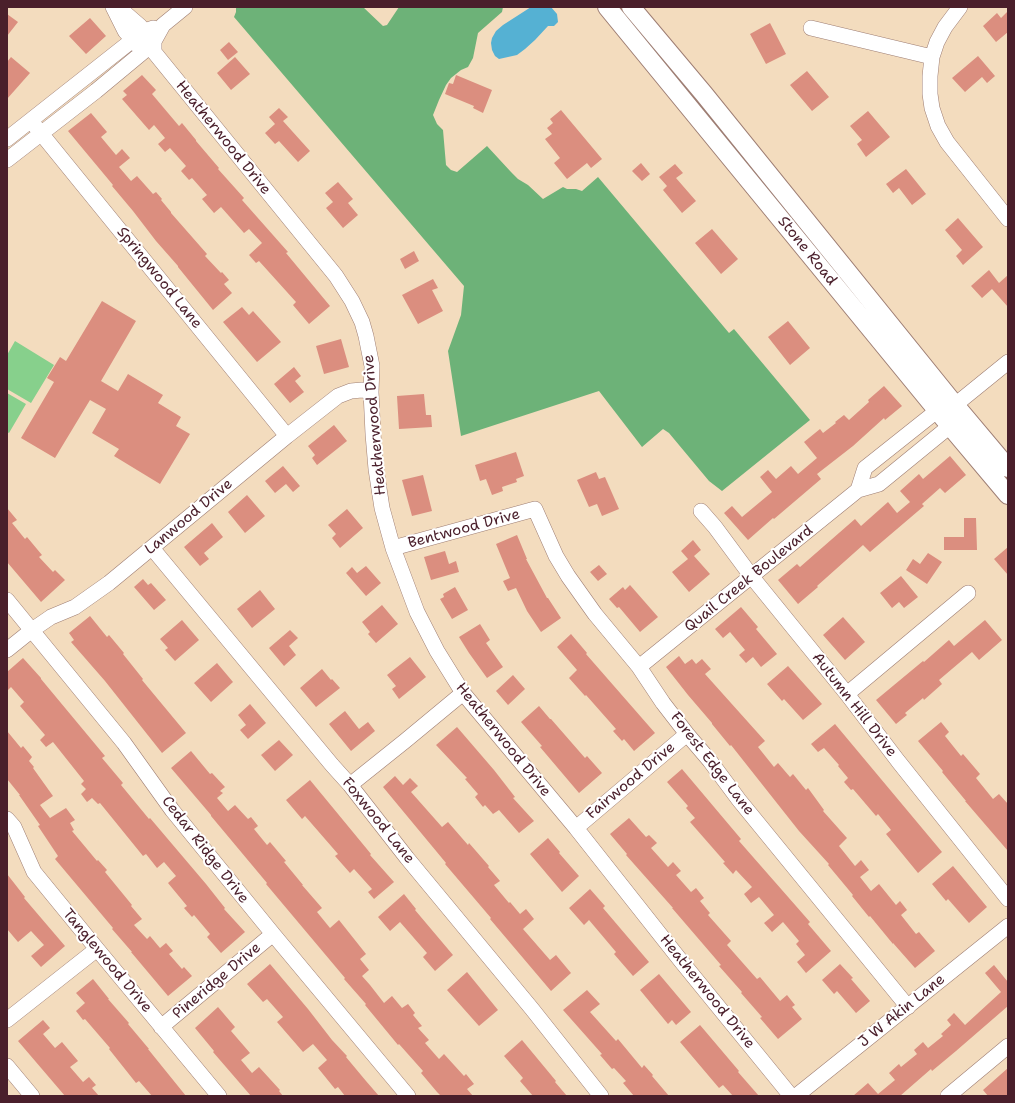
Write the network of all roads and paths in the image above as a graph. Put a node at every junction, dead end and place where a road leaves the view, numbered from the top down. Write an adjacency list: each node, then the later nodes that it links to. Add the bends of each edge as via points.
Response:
1 (113, 7): 8 (street, Heatherwood Drive, via 125,31)
2 (118, 7): 8 (street, Heatherwood Drive, via 137,23)
3 (185, 7): 8 (street)
4 (607, 7): 16 (main road, Stone Road)
5 (631, 7): 15 (main road, Stone Road)
6 (960, 7): 9 (street, via 945,27)
7 (811, 28): 9 (street)
8 (145, 44): 10 (street); 11 (street, via 96,91); 18 (street, Heatherwood Drive, via 341,283 362,322 366,336 372,366)
9 (932, 57): 14 (street, via 930,94 938,126 947,142)
10 (30, 121): 11 (street, Springwood Lane); 12 (street)
11 (41, 134): 13 (street); 22 (street, Springwood Lane)
12 (7, 139)
13 (7, 160)
14 (1008, 219)
15 (832, 252): 16 (main road); 19 (main road, Stone Road)
16 (818, 264): 20 (main road, Stone Road)
17 (1008, 362): 19 (street)
18 (371, 392): 22 (street, Lanwood Drive, via 351,391 338,396); 29 (street, Heatherwood Drive, via 376,469 382,508)
19 (955, 404): 20 (street); 21 (street); 23 (main road, Stone Road)
20 (938, 410): 21 (main road, Stone Road); 24 (street, via 865,468)
21 (950, 426): 24 (street, Quail Creek Boulevard, via 879,484); 25 (main road, Stone Road)
22 (287, 436): 28 (street, Lanwood Drive)
23 (1008, 468)
24 (858, 490): 30 (street, Quail Creek Boulevard)
25 (1008, 495)
26 (535, 509): 29 (street, Bentwood Drive); 35 (street, Forest Edge Lane, via 568,576 595,614)
27 (701, 511): 30 (street, Autumn Hill Drive)
28 (152, 548): 33 (street, Lanwood Drive, via 74,607 51,617); 39 (street, Foxwood Lane)
29 (393, 548): 36 (street, Heatherwood Drive, via 417,612)
30 (752, 577): 35 (street, Quail Creek Boulevard); 37 (street, Autumn Hill Drive)
31 (968, 593): 37 (street)
32 (7, 600): 33 (street, Cedar Ridge Drive)
33 (32, 630): 34 (street, Lanwood Drive); 44 (street, Cedar Ridge Drive, via 124,743 172,810)
34 (7, 650)
35 (640, 667): 38 (street, Forest Edge Lane)
36 (462, 693): 39 (street); 41 (street, Heatherwood Drive)
37 (847, 694): 42 (street, Autumn Hill Drive)
38 (687, 734): 41 (street, Fairwood Drive); 46 (street, Forest Edge Lane)
39 (350, 785): 54 (street, Foxwood Lane)
40 (7, 819): 45 (street, Tanglewood Drive, via 14,827 34,872)
41 (576, 828): 55 (street, Heatherwood Drive)
42 (1008, 898)
43 (1008, 926): 46 (street, J W Akin Lane)
44 (273, 934): 48 (street, Pineridge Drive); 53 (street, Cedar Ridge Drive)
45 (97, 949): 47 (street); 48 (street, Tanglewood Drive)
46 (908, 1007): 56 (street, J W Akin Lane)
47 (7, 1020)
48 (161, 1027): 52 (street, Tanglewood Drive)
49 (1008, 1046): 57 (street)
50 (7, 1066): 51 (street)
51 (32, 1096)
52 (219, 1096)
53 (408, 1096)
54 (601, 1096)
55 (791, 1096)
56 (796, 1096)
57 (948, 1096)

